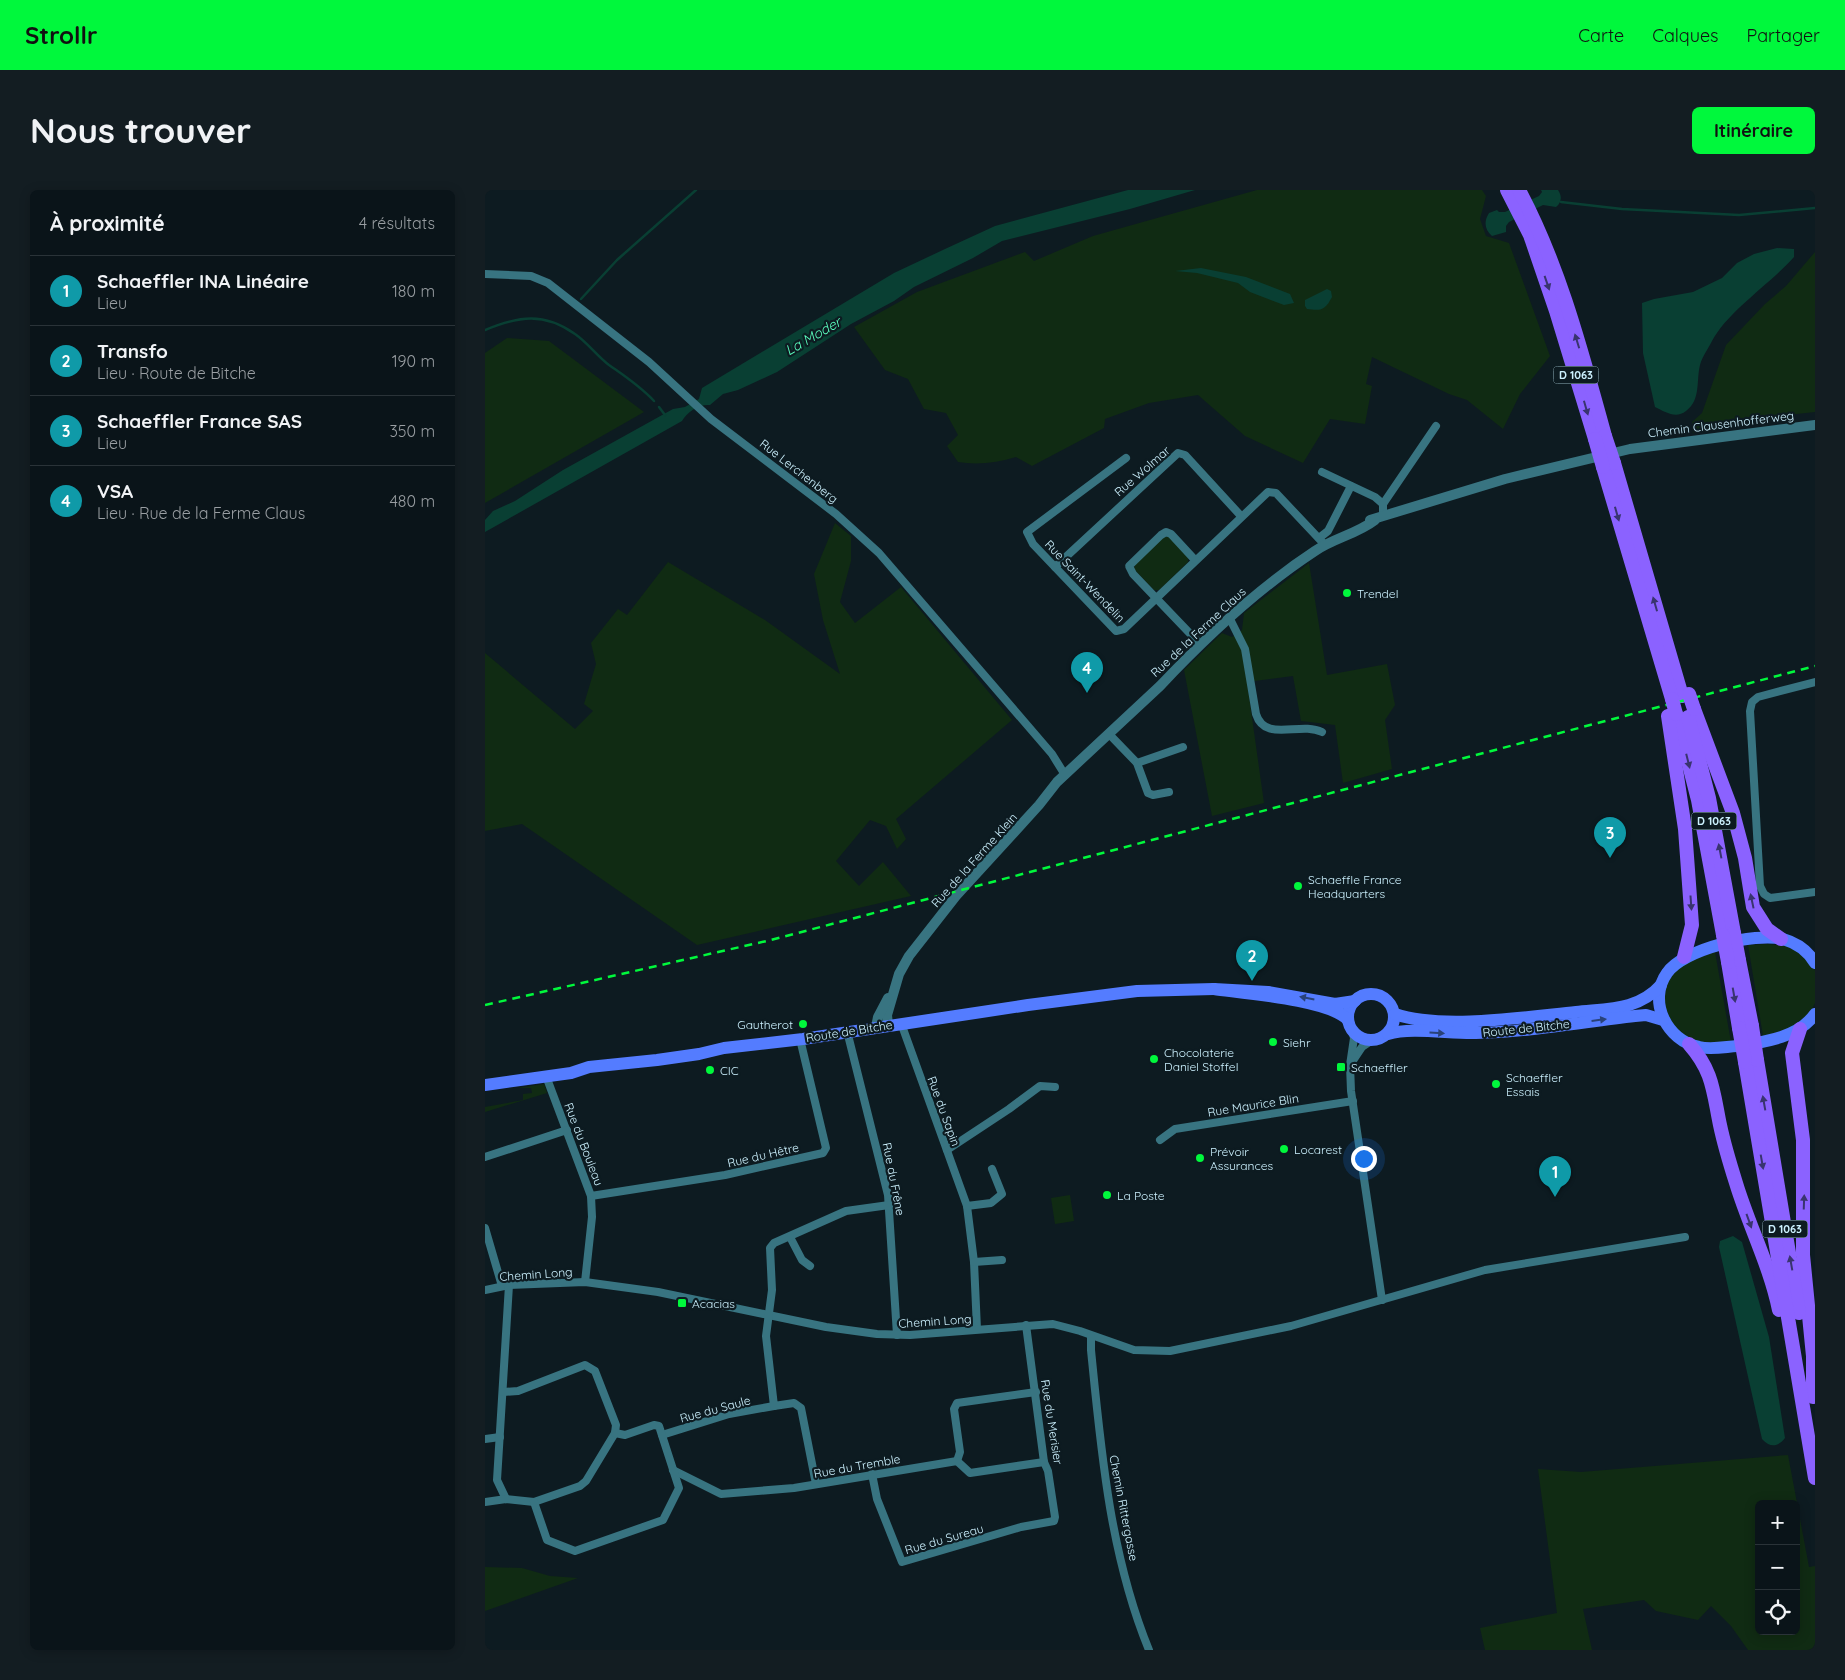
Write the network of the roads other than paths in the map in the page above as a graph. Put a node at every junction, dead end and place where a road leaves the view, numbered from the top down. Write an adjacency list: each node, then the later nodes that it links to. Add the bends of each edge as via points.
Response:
1 (1507, 190): 6 (highway, D 1063, one-way to 6, via 1530,235)
2 (1519, 190): 6 (highway, D 1063, one-way to 2, via 1567,307 1539,230)
3 (485, 274): 26 (street, Rue Lerchenberg, via 531,276 548,283 649,362 690,402 828,508 879,553)
4 (1815, 425): 7 (street, Chemin Clausenhofferweg)
5 (1436, 426): 11 (street)
6 (1600, 438): 21 (highway, D 1063, bridge)
7 (1630, 449): 13 (street, Rue de la Ferme Claus, via 1505,479)
8 (1127, 458): 16 (street, Rue Saint-Wendelin, via 1027,532 1033,544)
9 (1323, 472): 10 (street)
10 (1351, 486): 11 (street); 14 (street)
11 (1383, 504): 13 (street)
12 (1241, 516): 14 (street, Rue Saint-Wendelin, via 1265,494 1274,492); 15 (street, Rue Saint-Wendelin); 16 (street, Rue Wolmar, via 1185,455 1178,453)
13 (1379, 518): 14 (street, Rue de la Ferme Claus, via 1350,534)
14 (1322, 541): 18 (street, Rue de la Ferme Claus)
15 (1195, 560): 17 (street, Rue Saint-Wendelin); 17 (street, via 1166,532 1133,561 1129,569)
16 (1055, 567): 17 (street, Rue Saint-Wendelin, via 1116,631 1121,631)
17 (1156, 598): 19 (street)
18 (1229, 617): 19 (street, Rue de la Ferme Claus); 22 (street, via 1245,649 1255,714 1260,724 1271,730 1303,727)
19 (1200, 644): 23 (street, Rue de la Ferme Claus)
20 (1815, 682): 28 (street, via 1758,697 1752,702 1750,711 1759,886 1770,898)
21 (1681, 712): 29 (highway, one-way to 21, via 1767,928 1753,907 1733,813); 30 (highway, one-way to 30, via 1692,925); 47 (highway, D 1063, bridge, via 1729,934)
22 (1322, 732)
23 (1109, 734): 25 (street); 26 (street, Rue de la Ferme Claus)
24 (1183, 747): 25 (street)
25 (1137, 763): 27 (street, via 1148,794)
26 (1068, 772): 40 (street, Rue de la Ferme Klein, via 956,896 909,956 880,1012)
27 (1169, 792)
28 (1815, 892)
29 (1781, 939): 30 (main road, via 1732,943); 31 (main road, via 1794,943)
30 (1684, 957): 32 (main road, Route de Bitche, via 1666,974)
31 (1814, 959)
32 (1661, 985): 35 (main road, Route de Bitche, via 1645,999 1627,1006 1518,1018 1434,1021); 37 (main road, via 1659,1000)
33 (1214, 989): 34 (main road, Route de Bitche, one-way to 33, via 1335,1004 1268,992); 38 (main road, Route de Bitche, via 1137,991); 39 (main road, Route de Bitche, via 1331,1010)
34 (1355, 1001): 35 (main road, via 1366,994 1379,995 1391,1004); 39 (main road, via 1349,1010)
35 (1395, 1014): 43 (main road)
36 (1815, 1014): 41 (main road)
37 (1663, 1020): 43 (main road, Route de Bitche, one-way to 37, via 1403,1031 1505,1031 1646,1015); 46 (main road)
38 (901, 1023): 40 (main road, Route de Bitche); 55 (street, Rue du Sapin)
39 (1350, 1025): 45 (main road, via 1362,1039); 48 (street, via 1353,1038)
40 (882, 1026): 42 (main road, Route de Bitche)
41 (1800, 1029): 46 (main road, via 1749,1044 1710,1048); 79 (highway, one-way to 41, via 1803,1255 1803,1137 1792,1053)
42 (847, 1031): 44 (main road, Route de Bitche); 59 (street, Rue du Frêne)
43 (1389, 1034): 45 (main road)
44 (800, 1039): 49 (main road, Route de Bitche, via 589,1067); 58 (street, Rue du Hêtre, via 826,1148 823,1153 725,1175)
45 (1371, 1041): 48 (street, via 1362,1047)
46 (1689, 1044): 76 (highway, one-way to 76, via 1711,1077 1736,1183 1769,1275 1788,1349)
47 (1751, 1061): 76 (highway, D 1063, one-way to 76); 79 (highway, D 1063, one-way to 47)
48 (1350, 1065): 52 (street)
49 (546, 1076): 50 (main road, Route de Bitche); 53 (street, Rue du Bouleau)
50 (485, 1085)
51 (1055, 1087): 55 (street, via 1040,1086)
52 (1353, 1101): 54 (street, Rue Maurice Blin, via 1175,1129); 70 (street)
53 (567, 1130): 56 (street); 58 (street, Rue du Bouleau)
54 (1161, 1140)
55 (947, 1150): 60 (street, Rue du Sapin)
56 (485, 1157)
57 (992, 1169): 60 (street, via 1002,1194 991,1203)
58 (591, 1196): 67 (street, Rue du Bouleau)
59 (889, 1205): 62 (street, via 847,1211); 74 (street, Rue du Frêne)
60 (967, 1206): 65 (street, Rue du Sapin)
61 (485, 1228): 68 (street)
62 (790, 1237): 66 (street, via 802,1260); 71 (street, via 770,1248 772,1290)
63 (1685, 1237): 70 (street, Chemin Long, via 1485,1270)
64 (1003, 1260): 65 (street)
65 (974, 1262): 73 (street, Rue du Sapin)
66 (809, 1266)
67 (585, 1282): 68 (street, Chemin Long); 71 (street, Chemin Long, via 658,1292)
68 (505, 1286): 69 (street, Chemin Long); 77 (street)
69 (485, 1290)
70 (1382, 1300): 75 (street, Chemin Long, via 1291,1326 1178,1350 1134,1350)
71 (768, 1315): 74 (street, Chemin Long, via 851,1331); 80 (street, via 766,1336)
72 (1025, 1325): 73 (street, Chemin Long); 75 (street, Chemin Long, via 1062,1326); 78 (street, Rue du Merisier)
73 (977, 1329): 74 (street, Chemin Long)
74 (897, 1335)
75 (1091, 1336): 95 (street, Chemin Rittergasse, via 1102,1467 1131,1598)
76 (1798, 1373): 89 (highway, D 1063)
77 (503, 1392): 81 (street, via 519,1391 585,1364 595,1371 616,1425); 83 (street)
78 (1036, 1392): 85 (street, via 957,1403 954,1409 960,1452); 86 (street, Rue du Merisier)
79 (1814, 1402)
80 (774, 1406): 82 (street, Rue du Saule, via 729,1414); 90 (street, Rue du Saule, via 794,1403 801,1408)
81 (615, 1433): 82 (street, via 625,1435 654,1425 659,1426); 93 (street, via 587,1481)
82 (662, 1435): 87 (street)
83 (500, 1437): 84 (street); 91 (street, via 497,1480)
84 (485, 1438)
85 (957, 1461): 86 (street, via 970,1473); 88 (street, Rue du Tremble)
86 (1044, 1462): 94 (street, Rue du Merisier, via 1050,1480)
87 (673, 1470): 90 (street, Rue du Tremble, via 721,1494); 93 (street, via 679,1488 663,1520 575,1551 547,1540)
88 (872, 1474): 90 (street, Rue du Tremble); 94 (street, Rue du Sureau, via 877,1499 903,1562 1021,1527)
89 (1815, 1478)
90 (816, 1484)
91 (505, 1499): 92 (street); 93 (street)
92 (485, 1502)
93 (534, 1502)
94 (1054, 1521)
95 (1149, 1650)

